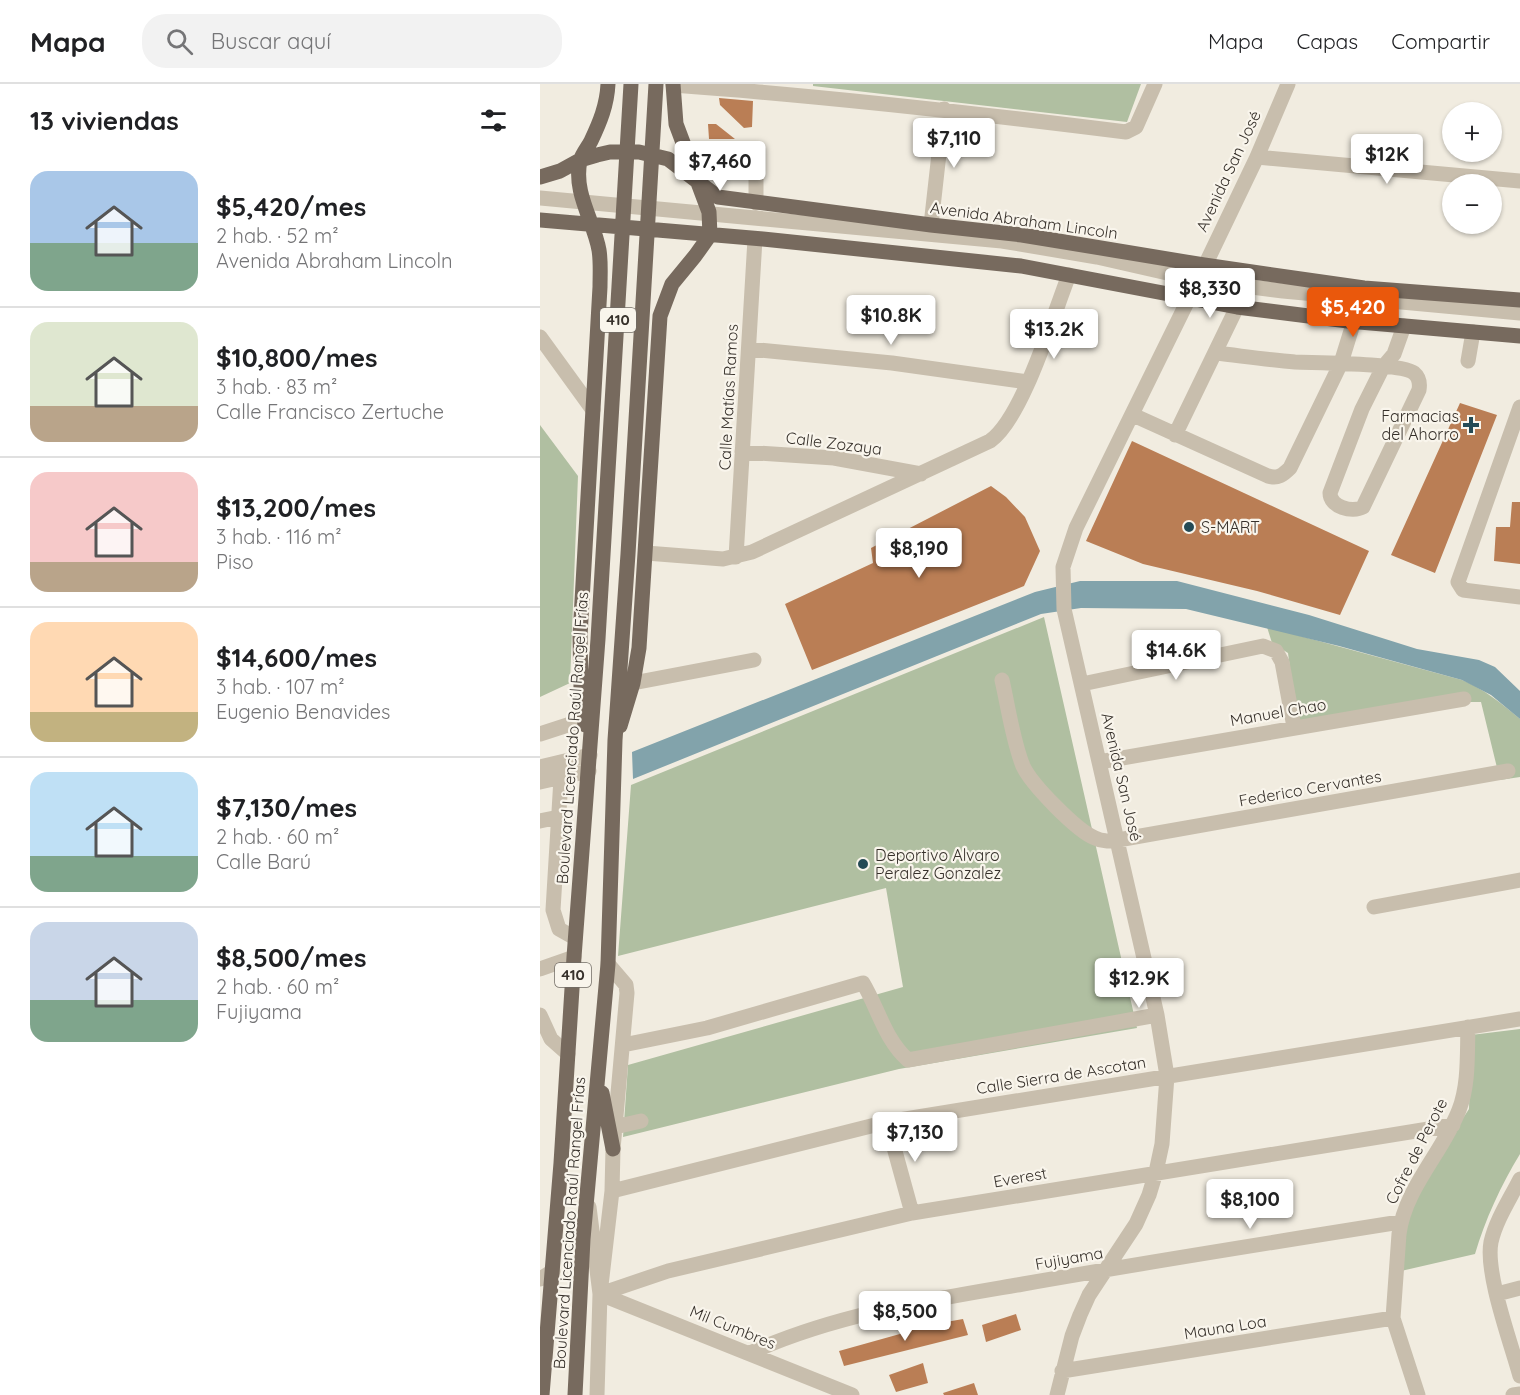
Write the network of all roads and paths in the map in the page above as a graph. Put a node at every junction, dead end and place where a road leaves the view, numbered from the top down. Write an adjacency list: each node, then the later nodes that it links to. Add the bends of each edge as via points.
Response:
1 (608, 84): 12 (main road, via 600,122)
2 (631, 84): 63 (main road, Boulevard Licenciado Raúl Rangel Frías / 410)
3 (656, 84): 62 (main road, Boulevard Licenciado Raúl Rangel Frías / 410)
4 (673, 84): 7 (street); 11 (main road, via 676,123)
5 (1155, 84): 8 (street, via 1136,127 1128,132)
6 (1288, 84): 10 (street, Avenida San José)
7 (802, 89): 8 (street)
8 (944, 109): 23 (street)
9 (735, 155): 11 (street, via 729,151)
10 (1257, 157): 15 (street); 25 (street, Avenida San José)
11 (690, 159): 16 (main road)
12 (580, 160): 14 (main road, Avenida Abraham Lincoln); 16 (main road, Avenida Abraham Lincoln, via 610,152 639,152 668,159); 20 (main road, via 579,183)
13 (749, 163): 18 (street, via 756,169)
14 (540, 177)
15 (1520, 181)
16 (699, 183): 18 (main road, Avenida Abraham Lincoln, via 718,197); 22 (main road)
17 (540, 198): 20 (street)
18 (756, 202): 23 (main road, Avenida Abraham Lincoln)
19 (540, 207): 20 (street)
20 (587, 212): 21 (main road); 22 (main road); 22 (street); 44 (main road, via 599,252)
21 (540, 220)
22 (710, 223): 24 (main road); 27 (street, via 1003,250); 43 (main road, via 695,256 672,284 660,316)
23 (931, 225): 25 (main road, Avenida Abraham Lincoln, via 1022,235)
24 (755, 239): 26 (main road, via 1022,266); 37 (street, Calle Matías Ramos)
25 (1204, 266): 27 (street, Avenida San José); 28 (main road, Avenida Abraham Lincoln, via 1364,288)
26 (1069, 275): 27 (main road); 42 (street)
27 (1194, 289): 29 (main road); 30 (street, via 1307,293); 32 (street); 47 (street, Avenida San José)
28 (1520, 300)
29 (1237, 307): 31 (main road); 38 (street)
30 (1520, 313)
31 (1354, 321): 33 (main road); 40 (street)
32 (1520, 323)
33 (1404, 326): 34 (main road); 41 (street, via 1394,354)
34 (1473, 332): 35 (main road); 39 (street)
35 (1520, 336)
36 (540, 338): 44 (street)
37 (749, 349): 42 (street); 49 (street, Calle Matías Ramos)
38 (1216, 353): 40 (street); 48 (street)
39 (1468, 361)
40 (1341, 363): 41 (street); 48 (street, via 1284,475 1268,476)
41 (1383, 367): 41 (street, via 1362,409 1330,493 1333,503 1352,510 1363,507 1419,390 1420,382 1414,373)
42 (1028, 382): 50 (street, via 997,436)
43 (655, 394): 44 (main road, via 648,386 626,379 604,386); 46 (main road)
44 (594, 403): 46 (main road, via 607,419 643,419); 59 (main road, via 580,636)
45 (1520, 407): 53 (street, via 1458,582 1463,590)
46 (654, 413): 51 (main road)
47 (1133, 415): 48 (street); 57 (street, Avenida San José, via 1076,528 1064,567 1064,609)
48 (1175, 435)
49 (742, 452): 50 (street, Calle Zozaya, via 834,458); 52 (street, Calle Matías Ramos)
50 (921, 474): 52 (street)
51 (646, 554): 52 (street); 56 (main road)
52 (736, 557)
53 (1520, 597)
54 (754, 660): 56 (street)
55 (1002, 680): 73 (street, Federico Cervantes, via 1026,772 1089,835 1103,841)
56 (633, 683): 62 (main road)
57 (1082, 684): 60 (street, via 1263,646 1276,651 1282,662); 65 (street, Avenida San José)
58 (1464, 699): 60 (street, Manuel Chao)
59 (584, 720): 61 (street); 63 (main road)
60 (1294, 727): 65 (street, Manuel Chao)
61 (540, 734)
62 (615, 740): 78 (main road, Boulevard Licenciado Raúl Rangel Frías / 410)
63 (590, 750): 64 (street); 67 (main road, Boulevard Licenciado Raúl Rangel Frías / 410)
64 (562, 762): 66 (street); 69 (street)
65 (1099, 762): 73 (street, Avenida San José)
66 (540, 766)
67 (589, 771): 69 (street); 76 (main road, Boulevard Licenciado Raúl Rangel Frías / 410)
68 (1508, 771): 73 (street, Federico Cervantes)
69 (561, 777): 70 (street); 71 (street)
70 (540, 782)
71 (559, 817): 72 (street); 76 (street, via 553,909 559,929)
72 (540, 821)
73 (1118, 840): 81 (street, Avenida San José)
74 (1520, 880): 75 (street)
75 (1374, 907)
76 (575, 938): 77 (main road, Boulevard Licenciado Raúl Rangel Frías / 410)
77 (574, 957): 79 (street); 85 (main road, Boulevard Licenciado Raúl Rangel Frías / 410)
78 (608, 964): 84 (street, via 626,985); 86 (main road, Boulevard Licenciado Raúl Rangel Frías / 410)
79 (540, 969)
80 (540, 1015): 85 (street, via 551,1039)
81 (1157, 1015): 84 (street, via 908,1060 889,1037 863,983 707,1028); 87 (street, Avenida San José)
82 (1520, 1019): 83 (street, Calle Sierra de Ascotan)
83 (1467, 1027): 87 (street, Calle Sierra de Ascotan); 90 (street, Cofre de Perote, via 1466,1084)
84 (622, 1045): 91 (street)
85 (568, 1054): 101 (main road, Boulevard Licenciado Raúl Rangel Frías / 410)
86 (598, 1075): 92 (main road); 96 (main road, Boulevard Licenciado Raúl Rangel Frías / 410)
87 (1167, 1076): 89 (street, Calle Sierra de Ascotan); 93 (street, Avenida San José)
88 (641, 1121): 91 (street)
89 (886, 1122): 95 (street, Calle Sierra de Ascotan); 98 (street)
90 (1453, 1125): 93 (street, Everest); 99 (street, Cofre de Perote)
91 (615, 1127): 92 (street)
92 (613, 1149): 95 (street)
93 (1156, 1172): 98 (street, Everest); 100 (street, Avenida San José, via 1136,1224)
94 (1520, 1179): 97 (street)
95 (612, 1191): 104 (street)
96 (588, 1195): 104 (street); 112 (main road, Boulevard Licenciado Raúl Rangel Frías / 410)
97 (1514, 1202): 103 (street, via 1495,1229 1491,1243)
98 (912, 1213): 104 (street, Everest, via 668,1271)
99 (1400, 1222): 100 (street, Fujiyama); 105 (street, Cofre de Perote)
100 (1105, 1270): 107 (street, Fujiyama, via 834,1321); 108 (street, Avenida San José, via 1080,1315)
101 (547, 1275): 106 (main road, Boulevard Licenciado Raúl Rangel Frías / 410)
102 (1520, 1288): 103 (street)
103 (1497, 1293): 109 (street)
104 (600, 1294): 107 (street, Mil Cumbres); 113 (street)
105 (1393, 1318): 108 (street, Mauna Loa); 116 (street, Cofre de Perote)
106 (544, 1330): 111 (main road, Boulevard Licenciado Raúl Rangel Frías / 410)
107 (750, 1353): 114 (street, Mil Cumbres)
108 (1062, 1371): 115 (street, Avenida San José)
109 (1520, 1376)
110 (1520, 1394): 117 (street)
111 (542, 1395)
112 (574, 1395)
113 (597, 1395)
114 (852, 1395)
115 (1057, 1395)
116 (1418, 1395)
117 (1513, 1395)

